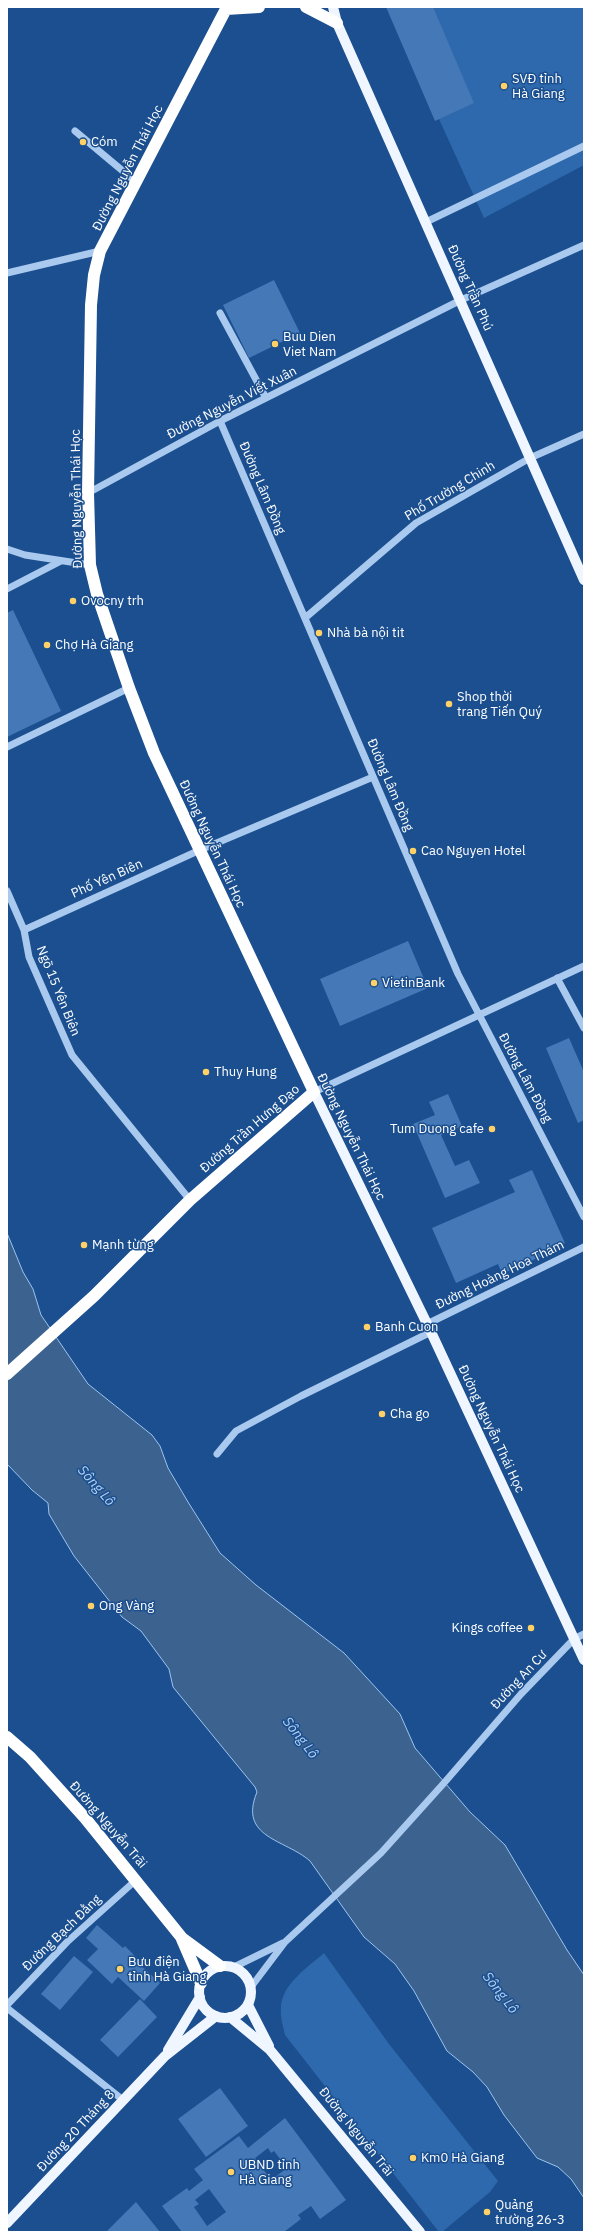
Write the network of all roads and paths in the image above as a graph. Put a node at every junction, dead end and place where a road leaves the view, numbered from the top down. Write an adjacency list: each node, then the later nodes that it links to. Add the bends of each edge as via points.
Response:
1 (259, 7): 4 (highway)
2 (306, 7): 5 (highway)
3 (333, 7): 5 (main road, Đường Trần Phú)
4 (227, 8): 8 (highway, Đường Nguyễn Thái Học)
5 (337, 23): 9 (main road, Đường Trần Phú)
6 (75, 131): 8 (street)
7 (584, 146): 9 (street)
8 (136, 182): 11 (highway, Đường Nguyễn Thái Học)
9 (426, 222): 13 (main road, Đường Trần Phú)
10 (584, 245): 13 (street, Đường Nguyễn Viết Xuân)
11 (100, 252): 12 (street); 19 (highway, Đường Nguyễn Thái Học, via 94,275 91,305)
12 (7, 273)
13 (461, 300): 15 (street, Đường Nguyễn Viết Xuân); 18 (main road, Đường Trần Phú)
14 (220, 314): 15 (street)
15 (266, 398): 16 (street, Đường Nguyễn Viết Xuân)
16 (220, 421): 19 (street, Đường Nguyễn Viết Xuân); 25 (street, Đường Lâm Đồng)
17 (584, 434): 18 (street, Phố Trường Chinh)
18 (530, 458): 23 (main road, Đường Trần Phú); 25 (street, Phố Trường Chinh, via 416,523)
19 (88, 494): 22 (highway, Đường Nguyễn Thái Học)
20 (7, 549): 21 (street)
21 (61, 562): 22 (street); 24 (street)
22 (90, 565): 26 (highway, Đường Nguyễn Thái Học, via 97,594)
23 (584, 580)
24 (7, 589)
25 (305, 618): 28 (street, Đường Lâm Đồng)
26 (129, 688): 27 (street); 29 (highway, Đường Nguyễn Thái Học, via 154,753)
27 (7, 747)
28 (373, 777): 29 (street, Phố Yên Biên); 34 (street, Đường Lâm Đồng)
29 (200, 850): 31 (street, Phố Yên Biên); 36 (highway, Đường Nguyễn Thái Học)
30 (7, 891): 31 (street, Ngõ 15 Yên Biên)
31 (24, 930): 37 (street, Ngõ 15 Yên Biên, via 29,957 72,1055)
32 (584, 966): 33 (street, Đường Trần Hưng Đạo)
33 (558, 978): 34 (street, Đường Trần Hưng Đạo); 35 (street)
34 (478, 1015): 36 (street, Đường Trần Hưng Đạo); 38 (street, Đường Lâm Đồng)
35 (584, 1028)
36 (314, 1092): 37 (highway, Đường Trần Hưng Đạo); 40 (main road, Đường Nguyễn Thái Học)
37 (190, 1200): 41 (highway, Đường Trần Hưng Đạo, via 94,1296)
38 (584, 1217)
39 (584, 1247): 40 (street, Đường Hoàng Hoa Thám)
40 (429, 1328): 42 (street, Đường Hoàng Hoa Thám, via 236,1432); 44 (main road, Đường Nguyễn Thái Học)
41 (7, 1374)
42 (217, 1454)
43 (584, 1634): 44 (street, Đường An Cư)
44 (574, 1640): 45 (main road, Đường Nguyễn Thái Học); 49 (street, Đường An Cư, via 474,1747 381,1853)
45 (584, 1660)
46 (7, 1738): 47 (highway, Đường Nguyễn Trãi, via 30,1757)
47 (136, 1880): 48 (highway, Đường Nguyễn Trãi); 56 (street, Đường Bạch Đằng, via 67,1942)
48 (182, 1938): 50 (highway, Đường Nguyễn Trãi); 52 (highway, Đường Nguyễn Trãi)
49 (285, 1942): 51 (street); 53 (street)
50 (220, 1966): 51 (main road); 52 (main road, via 208,1972)
51 (234, 1967): 53 (main road, via 245,1975)
52 (201, 1983): 54 (main road)
53 (250, 1987): 55 (main road)
54 (200, 1997): 57 (main road, via 205,2009); 60 (main road, Đường 20 Tháng 8)
55 (248, 2005): 58 (main road); 59 (main road, Đường Nguyễn Trãi)
56 (7, 2006): 61 (street)
57 (216, 2016): 58 (main road); 60 (main road, Đường 20 Tháng 8)
58 (230, 2017): 59 (main road, Đường Nguyễn Trãi)
59 (270, 2050): 63 (main road, Đường Nguyễn Trãi)
60 (165, 2056): 61 (main road, Đường 20 Tháng 8)
61 (123, 2100): 62 (main road, Đường 20 Tháng 8)
62 (7, 2223)
63 (420, 2232)

